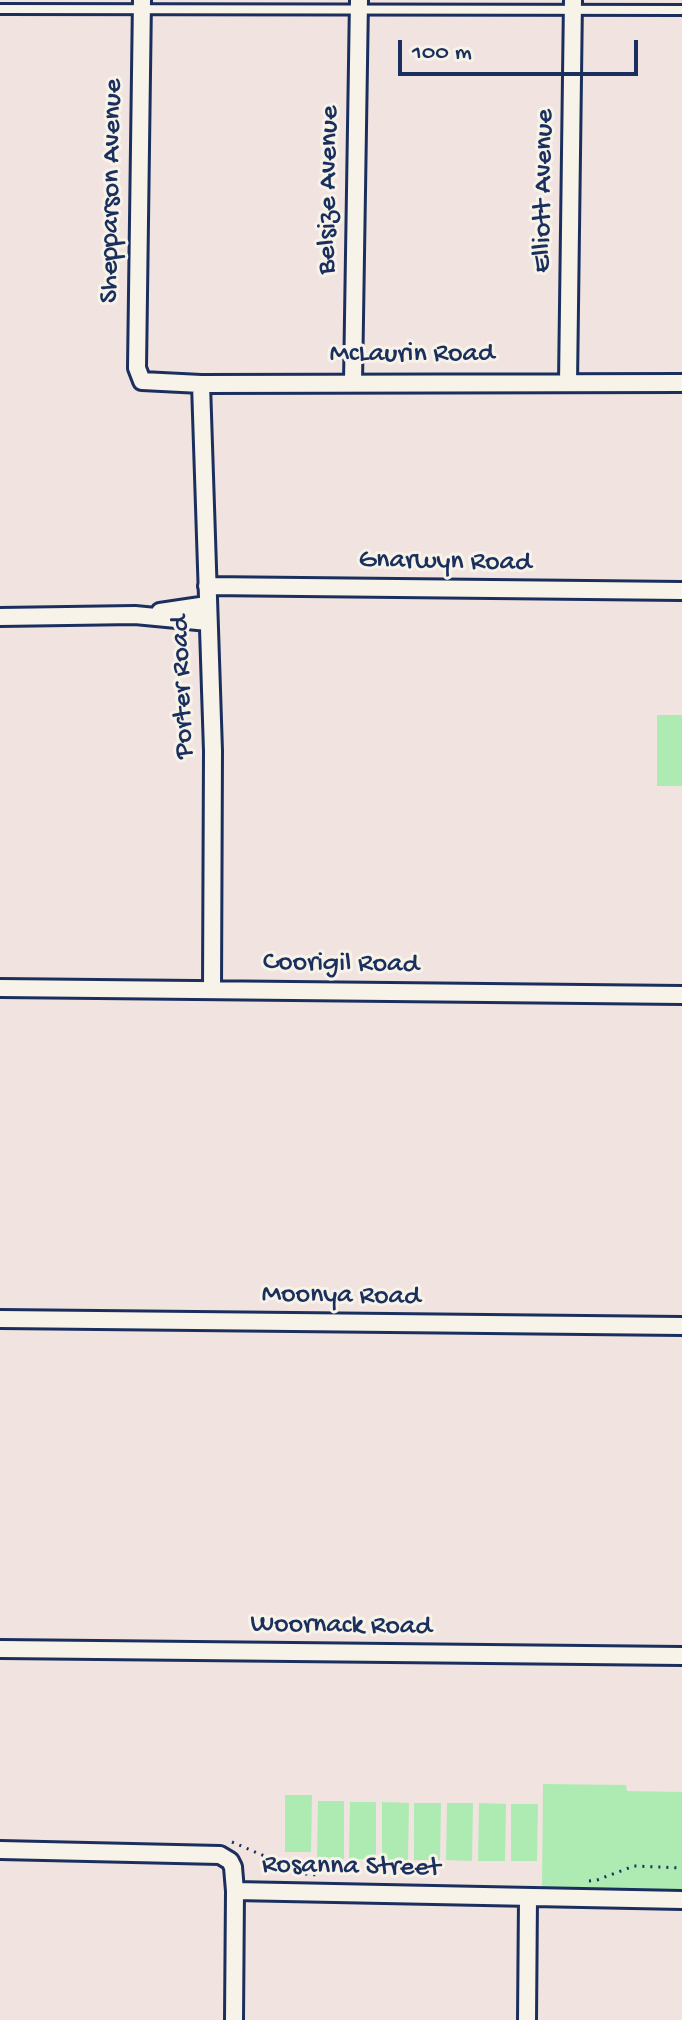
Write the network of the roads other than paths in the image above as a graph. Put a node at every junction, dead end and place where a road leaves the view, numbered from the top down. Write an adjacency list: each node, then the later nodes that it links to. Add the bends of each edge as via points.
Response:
1 (142, 4): 2 (lane); 4 (lane); 6 (street, Shepparson Avenue, via 137,368)
2 (359, 5): 3 (lane); 7 (street, Belsize Avenue)
3 (573, 5): 5 (lane); 8 (street, Elliott Avenue)
4 (0, 9)
5 (682, 10)
6 (142, 381): 10 (street, McLaurin Road)
7 (353, 382): 8 (street, McLaurin Road); 10 (street, McLaurin Road)
8 (568, 383): 9 (street, McLaurin Road)
9 (682, 383)
10 (201, 384): 11 (street, Porter Road)
11 (207, 586): 12 (street, Gnarwyn Road); 13 (street, Porter Road)
12 (682, 591)
13 (207, 605): 14 (street); 16 (street, Porter Road)
14 (135, 615): 15 (street); 16 (street)
15 (0, 617)
16 (208, 622): 18 (street, Porter Road)
17 (0, 988): 18 (street, Coorigil Road)
18 (212, 990): 19 (street, Coorigil Road)
19 (682, 995)
20 (0, 1319): 21 (street, Moonya Road)
21 (682, 1326)
22 (0, 1649): 23 (street, Woornack Road)
23 (682, 1656)
24 (0, 1850): 25 (street, Rosanna Street, via 220,1855 233,1867)
25 (235, 1891): 26 (street, Rosanna Street); 28 (street)
26 (528, 1898): 27 (street, Rosanna Street); 29 (street)
27 (682, 1900)
28 (234, 2020)
29 (527, 2020)

